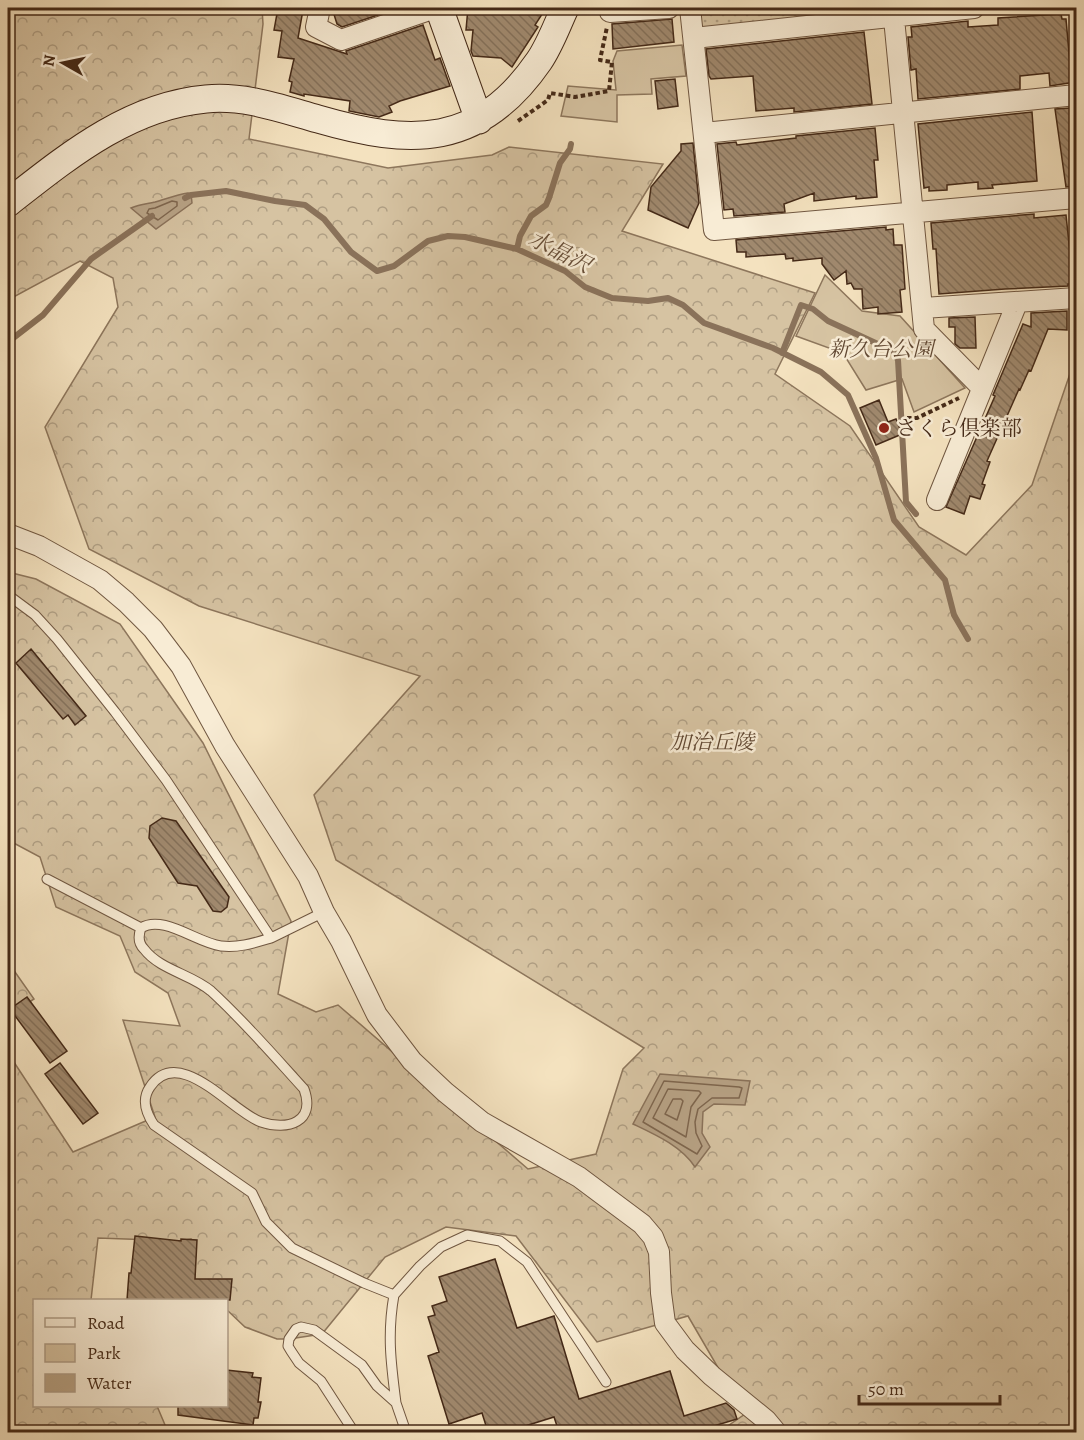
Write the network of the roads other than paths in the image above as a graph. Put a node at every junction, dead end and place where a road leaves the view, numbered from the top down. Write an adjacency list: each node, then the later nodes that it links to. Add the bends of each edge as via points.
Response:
1 (320, 8): 2 (street, via 316,27 341,40)
2 (437, 8): 12 (street)
3 (566, 8): 12 (street, via 540,60 507,99)
4 (669, 8): 7 (street)
5 (690, 8): 9 (street)
6 (974, 8): 8 (street)
7 (610, 12)
8 (894, 12): 9 (street); 11 (street)
9 (693, 38): 13 (street)
10 (1077, 95): 11 (street)
11 (903, 114): 13 (street); 16 (street)
12 (479, 120): 15 (street, via 437,134 404,136 355,130 242,99 186,101 133,118 103,134)
13 (704, 133): 16 (street, via 714,230)
14 (1077, 198): 16 (street)
15 (8, 203)
16 (914, 212): 19 (street)
17 (1077, 298): 18 (street)
18 (1017, 303): 19 (street); 20 (street)
19 (923, 308): 20 (street, via 924,329)
20 (981, 387): 21 (street)
21 (937, 500)
22 (8, 534): 25 (street, via 39,546 100,580 153,629 180,666 225,746 289,844)
23 (8, 595): 27 (lane, via 35,615 57,639 115,712 166,780)
24 (47, 879): 26 (lane)
25 (324, 912): 27 (lane); 33 (street, via 377,1015 420,1069 482,1122 579,1177 642,1224 659,1252 665,1323 712,1376)
26 (141, 928): 27 (lane, via 154,923 164,925 217,946 242,946); 28 (lane, via 139,938 148,954 209,990 304,1089 308,1099 300,1120 280,1125 260,1122 213,1087 184,1074 171,1073 159,1077 145,1096 146,1112 154,1125 252,1193 266,1222 292,1248)
27 (271, 938)
28 (394, 1295): 29 (lane, via 441,1248 467,1235 500,1241 527,1262); 30 (lane, via 389,1346)
29 (606, 1382)
30 (396, 1403): 31 (lane, via 362,1365 314,1330 296,1329 288,1346 300,1363 321,1380); 32 (lane)
31 (354, 1432)
32 (406, 1432)
33 (776, 1432)

